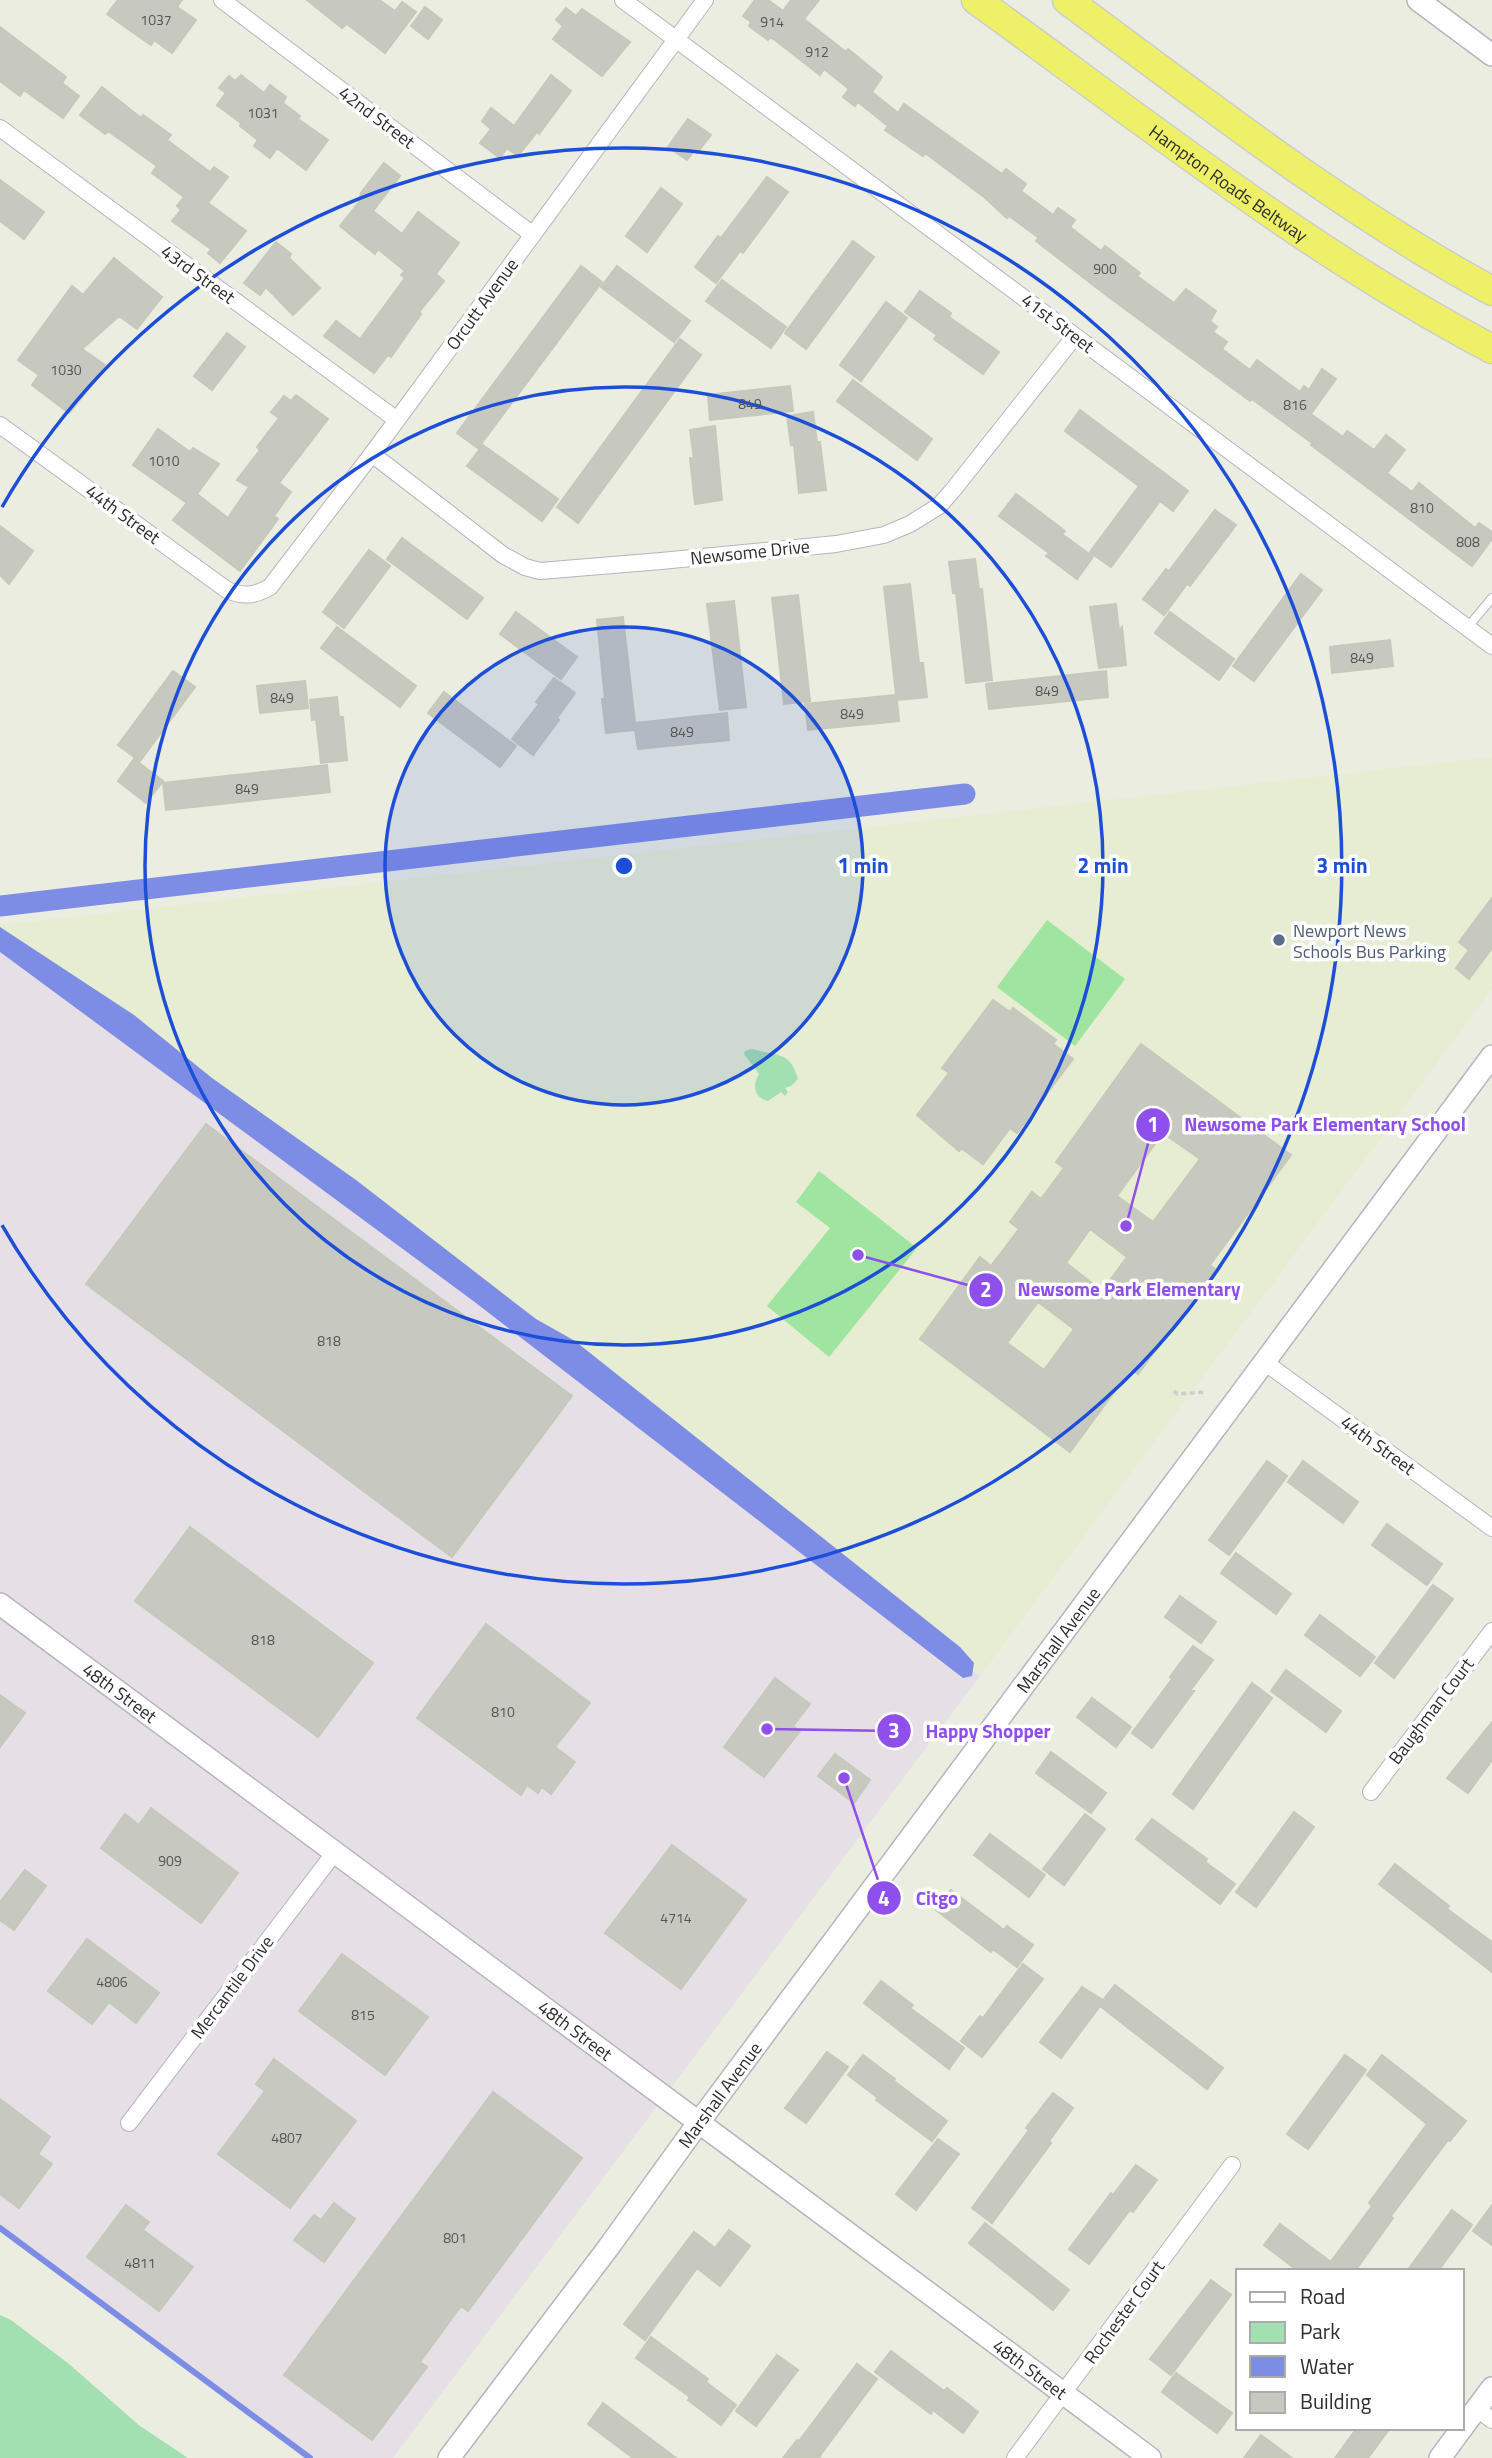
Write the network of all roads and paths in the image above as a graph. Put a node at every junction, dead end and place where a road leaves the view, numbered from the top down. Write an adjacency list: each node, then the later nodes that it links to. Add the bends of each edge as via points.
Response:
1 (222, 0): 10 (street, 42nd Street)
2 (623, 0): 7 (street, 41st Street)
3 (705, 0): 7 (street, Orcutt Avenue)
4 (976, 0): 13 (highway, Hampton Roads Beltway, via 1272,215)
5 (1067, 0): 11 (highway, via 1363,213)
6 (1418, 0): 8 (street)
7 (677, 40): 10 (street, Orcutt Avenue); 12 (street, 41st Street)
8 (1492, 55)
9 (0, 128): 14 (street, 43rd Street)
10 (533, 234): 14 (street, Orcutt Avenue)
11 (1492, 291)
12 (1075, 336): 16 (street, Newsome Drive, via 939,506 884,535 836,544 540,571 503,555); 19 (street, 41st Street)
13 (1492, 349)
14 (397, 421): 16 (street, Orcutt Avenue)
15 (0, 425): 17 (street, 44th Street, via 227,590)
16 (372, 454): 17 (street, Orcutt Avenue, via 270,587)
17 (249, 596)
18 (1492, 598): 19 (lane)
19 (1467, 628): 20 (street, 41st Street)
20 (1492, 646)
21 (1492, 1056): 22 (street, Marshall Avenue)
22 (1263, 1361): 25 (street, 44th Street); 30 (street, Marshall Avenue)
23 (1174, 1391): 24 (path)
24 (1206, 1392)
25 (1492, 1528)
26 (0, 1604): 29 (street, 48th Street)
27 (1492, 1631): 28 (street, Baughman Court)
28 (1371, 1792)
29 (335, 1852): 30 (street, 48th Street); 31 (street, Mercantile Drive)
30 (699, 2122): 34 (street, 48th Street); 38 (street, Marshall Avenue)
31 (129, 2123)
32 (1232, 2165): 34 (street, Rochester Court)
33 (1492, 2388): 35 (street)
34 (1063, 2393): 39 (street, Rochester Court); 40 (street, 48th Street)
35 (1484, 2414): 36 (street)
36 (1464, 2427)
37 (1461, 2430): 41 (street)
38 (449, 2458)
39 (1015, 2458)
40 (1150, 2458)
41 (1440, 2458)

